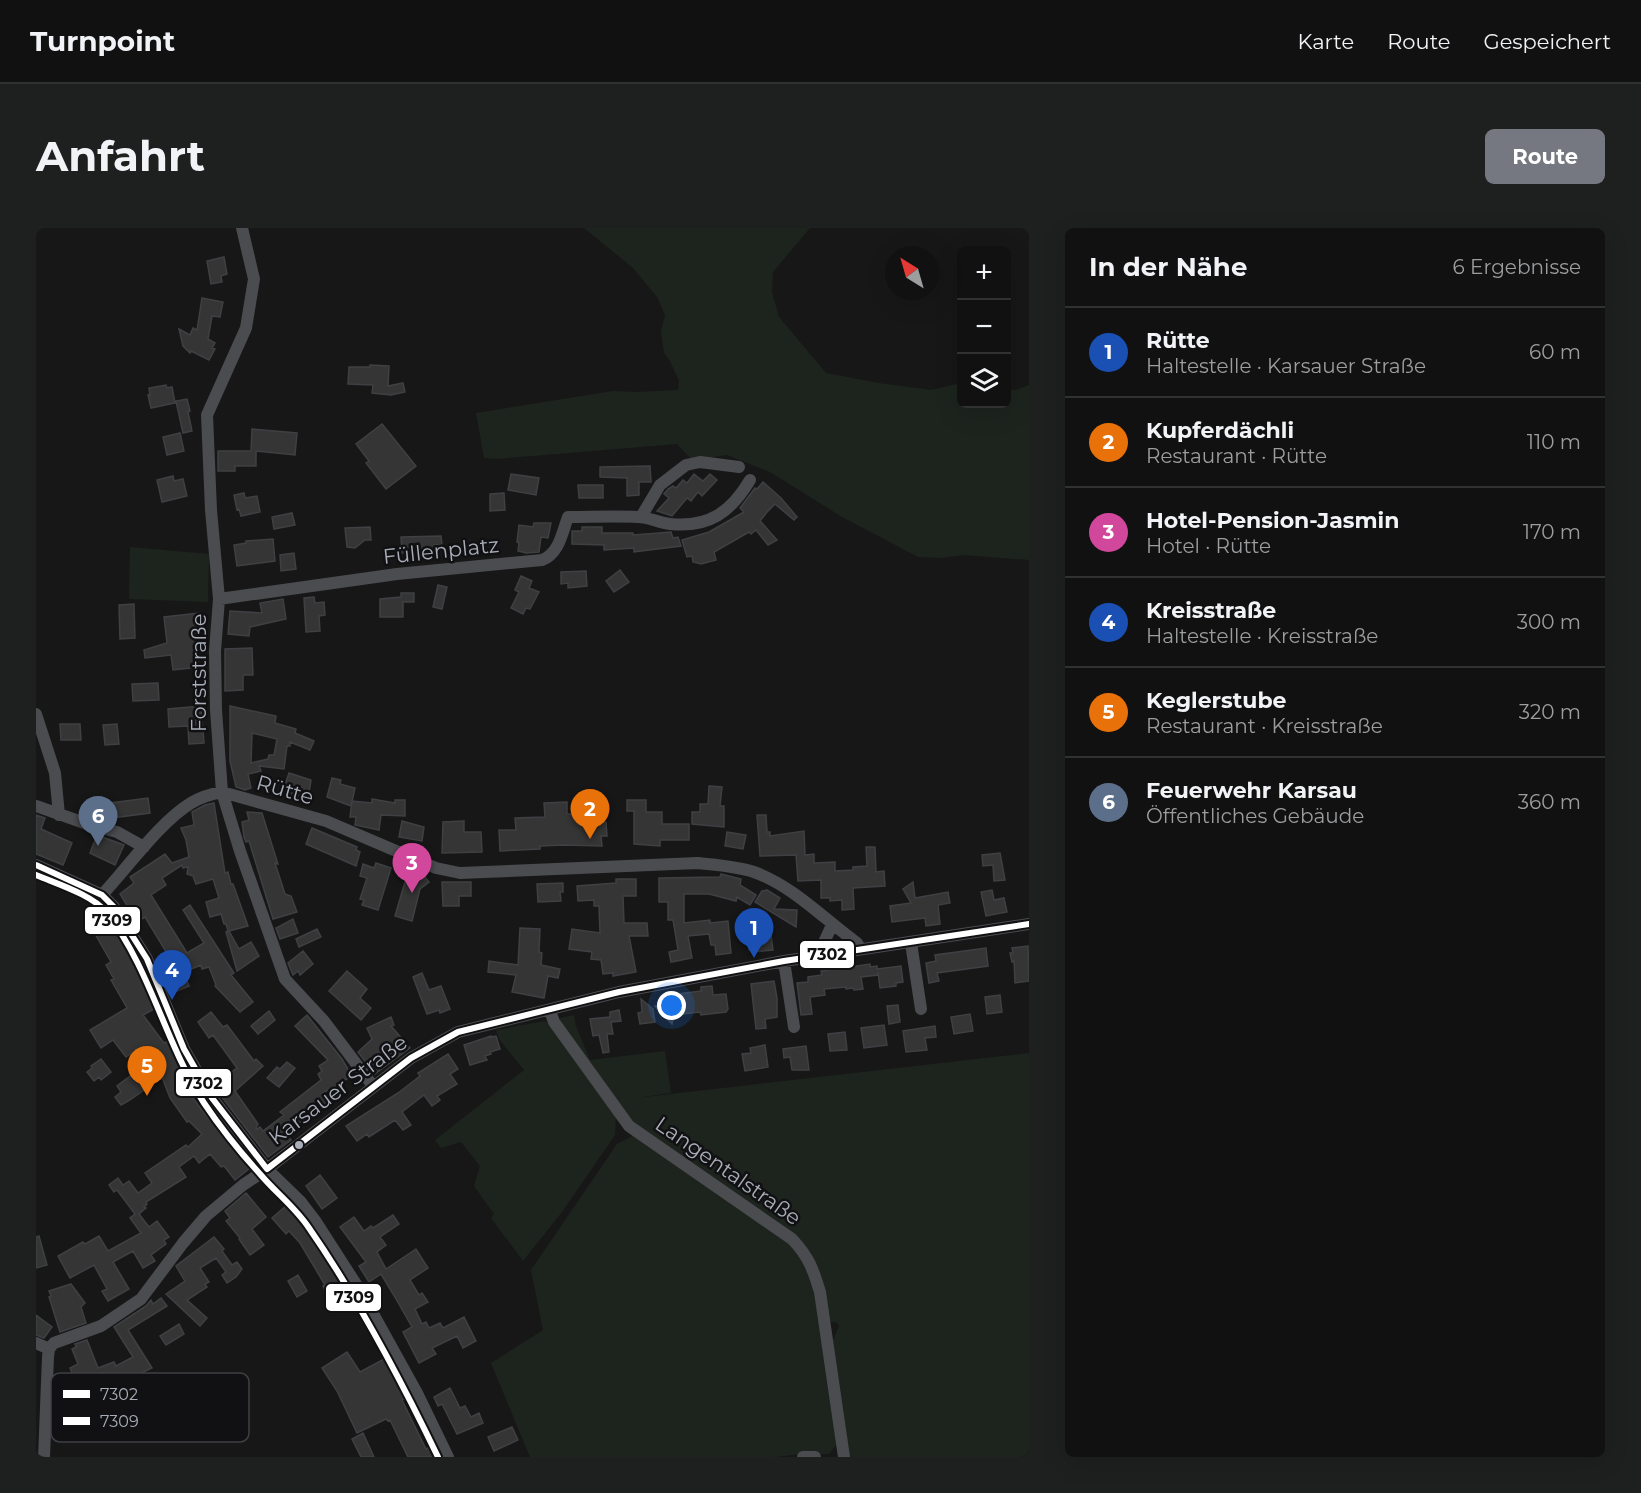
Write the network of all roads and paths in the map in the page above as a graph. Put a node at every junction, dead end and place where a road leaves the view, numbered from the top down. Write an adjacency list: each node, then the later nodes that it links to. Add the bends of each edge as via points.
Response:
1 (242, 228): 5 (street, Forststraße, via 254,279 246,328 207,415)
2 (739, 467): 4 (street, via 700,462 686,465 660,485)
3 (750, 480): 4 (street, Füllenplatz, via 740,497 719,516 694,525)
4 (641, 517): 5 (street, Füllenplatz, via 568,517 555,551 542,560 397,574)
5 (219, 599): 7 (street, Forststraße, via 215,651)
6 (36, 714): 9 (street, via 55,772)
7 (222, 792): 10 (street, Rütte, via 189,803); 14 (street, Rütte, via 326,822 436,868 460,873 698,863 738,867 771,879); 22 (street, Forststraße, via 285,979 324,1021)
8 (36, 806): 9 (street)
9 (59, 814): 10 (street, via 117,832)
10 (144, 847): 12 (street, Rütte)
11 (36, 865): 12 (street)
12 (102, 895): 23 (street, via 147,959 184,1049 212,1098)
13 (1029, 924): 15 (street, Karsauer Straße)
14 (832, 925): 16 (street, Rütte); 17 (street)
15 (911, 943): 16 (street, Karsauer Straße); 19 (street)
16 (860, 948): 17 (street, Karsauer Straße)
17 (818, 955): 18 (street, Karsauer Straße)
18 (784, 961): 20 (street, Karsauer Straße, via 619,992); 21 (street)
19 (921, 1009)
20 (550, 1011): 22 (street, Karsauer Straße, via 458,1032 411,1058); 26 (street, Langentalstraße, via 629,1126 792,1239 806,1253 820,1292)
21 (794, 1027)
22 (373, 1086): 23 (street, Karsauer Straße)
23 (267, 1169): 25 (street, Karsauer Straße, via 206,1216 141,1299 101,1326 54,1343); 28 (street, via 300,1201 361,1292)
24 (36, 1343): 25 (street)
25 (49, 1349): 27 (street)
26 (841, 1456)
27 (44, 1457)
28 (448, 1457)
29 (803, 1457): 30 (street)
30 (815, 1457)

